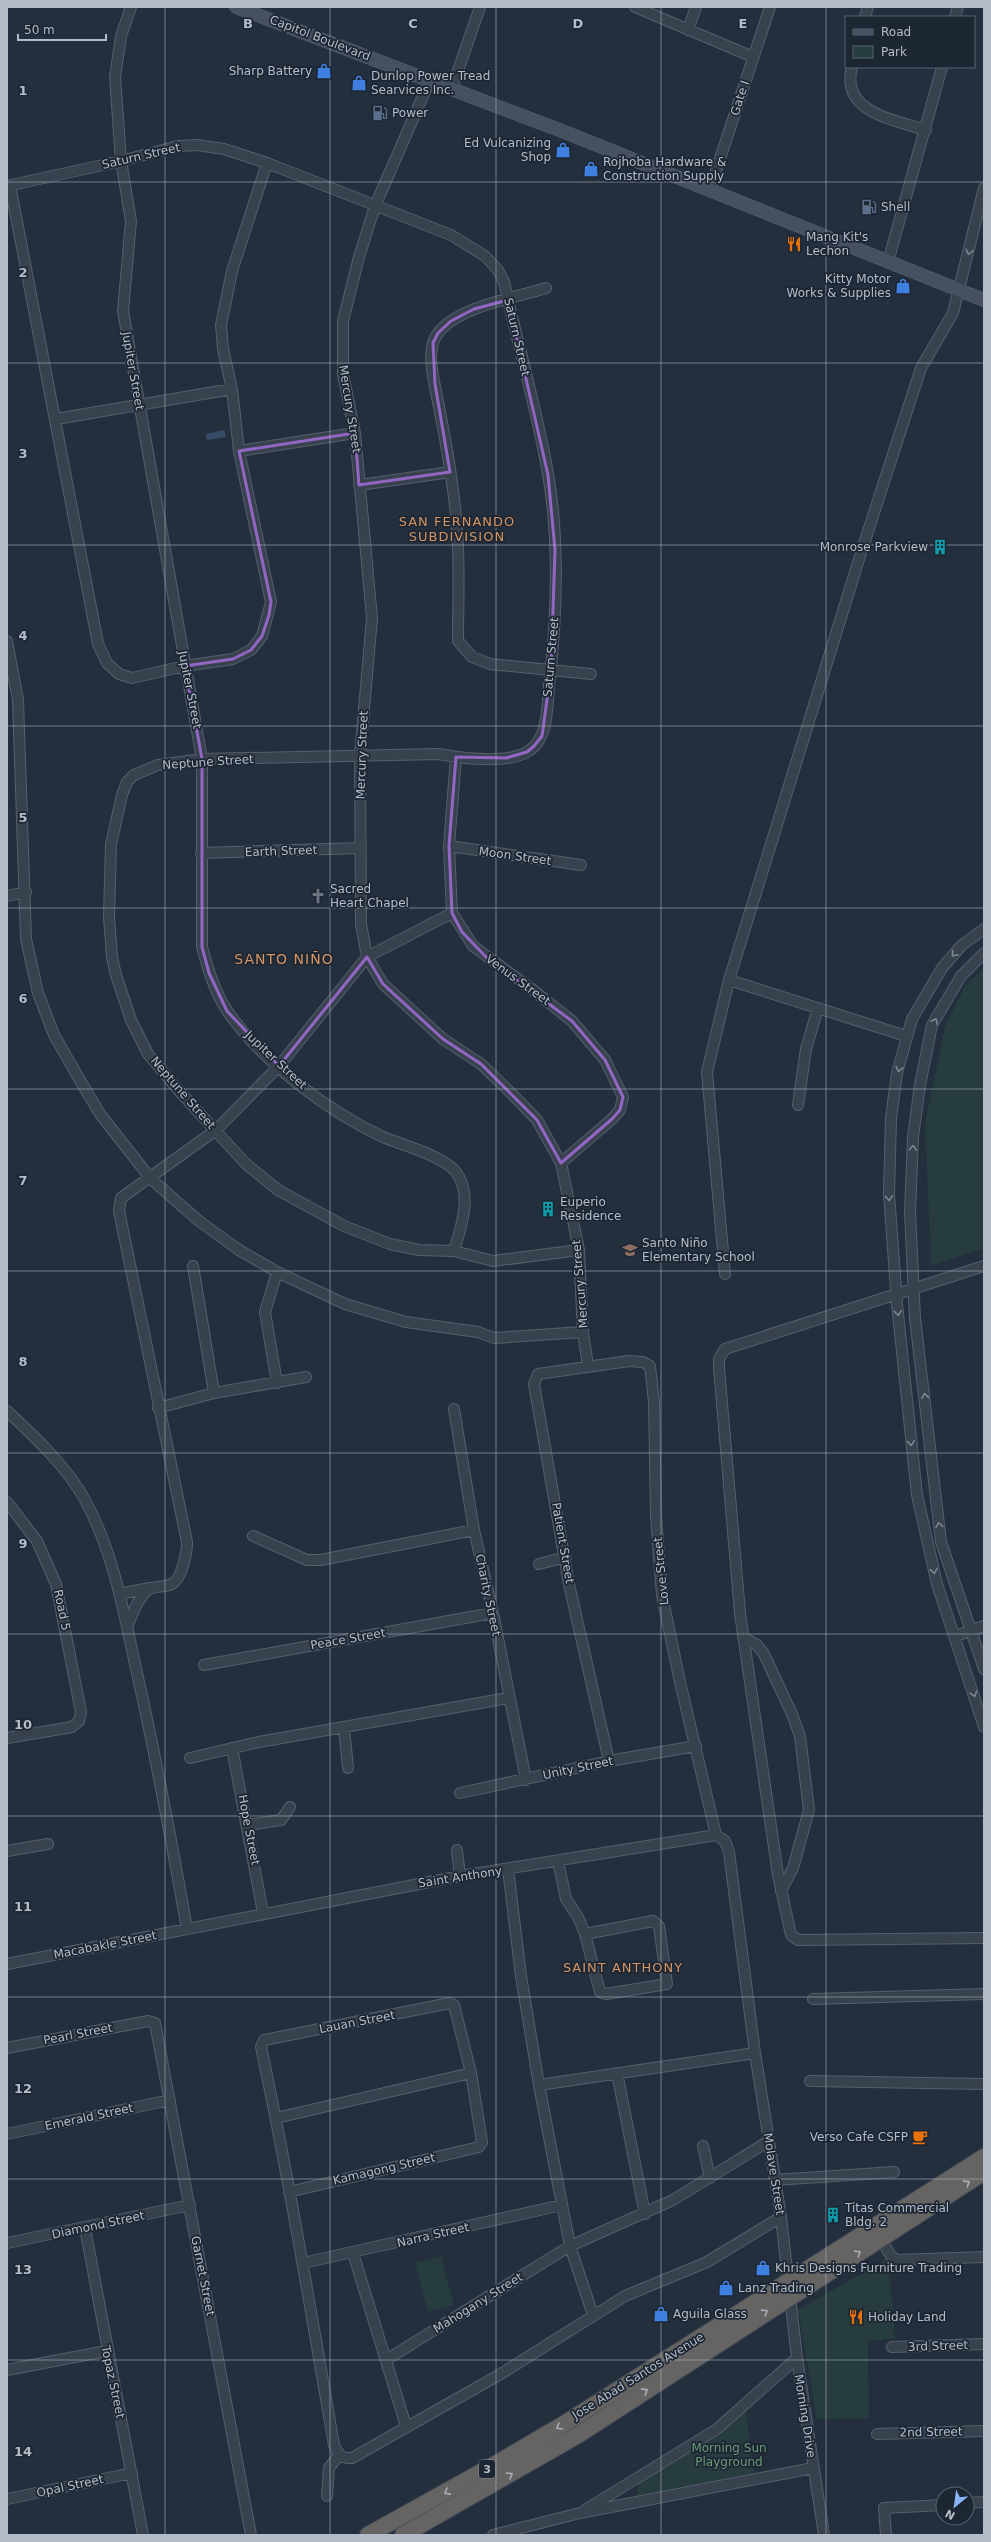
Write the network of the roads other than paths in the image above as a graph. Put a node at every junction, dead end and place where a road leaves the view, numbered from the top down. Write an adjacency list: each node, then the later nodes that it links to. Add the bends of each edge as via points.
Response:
1 (131, 7): 14 (street, Jupiter Street, via 121,36 115,77)
2 (236, 7): 11 (main road, Capitol Boulevard)
3 (480, 7): 12 (street)
4 (635, 7): 7 (street)
5 (696, 7): 7 (street)
6 (770, 7): 8 (street, Gate I)
7 (688, 30): 8 (street)
8 (753, 57): 18 (street, Gate I)
9 (852, 68): 13 (street, via 849,77 851,91 857,101 869,111)
10 (942, 68): 13 (street)
11 (430, 80): 12 (main road, Capitol Boulevard); 19 (street, Mercury Street)
12 (452, 88): 18 (main road, Capitol Boulevard)
13 (926, 130): 21 (street)
14 (121, 161): 15 (street, Saturn Street, via 166,148 197,145 224,149); 16 (street, Saturn Street); 27 (street, Jupiter Street, via 131,221 123,311)
15 (267, 163): 19 (street, Saturn Street); 26 (street, via 224,302 221,325 223,349)
16 (9, 185): 28 (street)
17 (984, 188): 20 (street)
18 (710, 189): 21 (main road, Capitol Boulevard)
19 (375, 206): 24 (street, Saturn Street, via 451,235 485,256 498,270); 29 (street, Mercury Street, via 354,272 343,321 344,374)
20 (981, 215): 23 (street, one-way to 23)
21 (888, 262): 23 (main road, Capitol Boulevard)
22 (546, 288): 24 (street)
23 (960, 291): 25 (main road, Capitol Boulevard); 50 (street, via 953,313 921,368)
24 (508, 300): 31 (street, via 474,309 451,321 438,333 433,344 431,355); 35 (street, Saturn Street, via 548,475 555,550 555,617)
25 (984, 300)
26 (232, 389): 27 (street); 30 (street)
27 (139, 404): 28 (street); 34 (street, Jupiter Street)
28 (56, 419): 34 (street, via 98,644 107,663 119,674 132,678)
29 (356, 433): 30 (street); 32 (street, Mercury Street)
30 (239, 451): 34 (street, via 270,602 269,615 262,636 251,650 233,659)
31 (450, 472): 32 (street); 35 (street, via 457,529 458,641 472,657 490,664)
32 (359, 485): 37 (street, Mercury Street, via 372,618)
33 (7, 641): 44 (street, via 18,700)
34 (185, 666): 39 (street, Jupiter Street)
35 (551, 671): 36 (street); 38 (street, Saturn Street, via 542,736 534,746 527,752 506,758)
36 (591, 674)
37 (360, 755): 38 (street, Saturn Street, via 438,754); 39 (street, Neptune Street); 41 (street, Mercury Street)
38 (456, 757): 40 (street, Venus Street)
39 (202, 759): 42 (street, Jupiter Street); 55 (street, Neptune Street, via 144,769 128,782 111,844 109,917 116,975 132,1020 148,1054)
40 (448, 846): 43 (street, Moon Street); 46 (street, Venus Street)
41 (361, 848): 42 (street, Earth Street); 49 (street, Mercury Street, via 361,924)
42 (201, 853): 53 (street, Jupiter Street, via 202,947 209,973 228,1011 250,1039)
43 (581, 865)
44 (26, 892): 45 (street); 57 (street, via 26,939 32,970 54,1035 100,1114)
45 (7, 896)
46 (452, 913): 49 (street); 56 (street, Venus Street, via 473,946 572,1021 605,1060 616,1080 623,1097 620,1110 593,1137)
47 (984, 928): 52 (street, one-way to 52, via 962,945 942,968 912,1019)
48 (984, 953): 64 (street, one-way to 48, via 910,1212 913,1137 927,1045 932,1025 949,995 961,976)
49 (367, 957): 53 (street); 56 (street, Mercury Street, via 383,984 443,1039 481,1064 537,1120)
50 (728, 980): 51 (street); 63 (street, via 707,1072)
51 (818, 1008): 52 (street); 54 (street, via 806,1049)
52 (906, 1036): 65 (street, one-way to 65, via 897,1074 891,1118 889,1194)
53 (279, 1066): 55 (street); 59 (street, Jupiter Street, via 333,1109 382,1136 441,1160 456,1172 463,1188 465,1212)
54 (798, 1105)
55 (216, 1130): 57 (street); 59 (street, Neptune Street, via 246,1164 278,1190 344,1226 390,1244 419,1250)
56 (561, 1163): 58 (street, Mercury Street)
57 (151, 1179): 62 (street, via 220,1237); 71 (street, via 121,1198 119,1211)
58 (579, 1250): 59 (street, Neptune Street, via 493,1261); 66 (street, Mercury Street)
59 (454, 1251)
60 (193, 1266): 70 (street)
61 (984, 1266): 64 (street)
62 (277, 1272): 66 (street, via 345,1304 406,1322 478,1332 494,1338); 69 (street, via 265,1312)
63 (725, 1274)
64 (913, 1288): 65 (street); 84 (street, one-way to 64, via 941,1542 918,1354)
65 (897, 1292): 85 (street, one-way to 85, via 917,1495 937,1584); 86 (street, via 725,1349 721,1353 718,1368)
66 (583, 1332): 67 (street, Mercury Street)
67 (588, 1366): 77 (street, Patient Street, via 538,1374 534,1384); 93 (street, Love Street, via 629,1360 650,1366 654,1402 656,1516 662,1595)
68 (306, 1377): 69 (street)
69 (276, 1383): 70 (street)
70 (214, 1393): 71 (street)
71 (158, 1408): 79 (street, via 188,1551 173,1584)
72 (454, 1409): 75 (street, Charity Street)
73 (7, 1411): 80 (street, via 55,1459 84,1499 108,1552)
74 (7, 1502): 92 (street, Road 5, via 36,1540 56,1584 81,1708 79,1721 72,1726)
75 (474, 1530): 76 (street, via 321,1560 307,1560); 81 (street, Charity Street)
76 (253, 1536)
77 (566, 1558): 78 (street); 96 (street, Patient Street)
78 (539, 1564)
79 (150, 1588): 80 (street); 83 (street, via 137,1604)
80 (118, 1594): 83 (street)
81 (493, 1613): 87 (street, Peace Street); 89 (street, Charity Street)
82 (984, 1626): 84 (street)
83 (127, 1627): 112 (street, via 169,1821)
84 (971, 1631): 85 (street); 88 (street)
85 (955, 1636): 91 (street, one-way to 91)
86 (743, 1637): 109 (street); 109 (street, via 757,1645 764,1654 797,1725 801,1743 809,1810 793,1868)
87 (204, 1665)
88 (984, 1669)
89 (508, 1698): 90 (street); 98 (street, Charity Street)
90 (344, 1726): 94 (street); 97 (street)
91 (984, 1727)
92 (7, 1738)
93 (696, 1746): 96 (street, Unity Street); 102 (street, Love Street)
94 (232, 1748): 95 (street); 101 (street, Hope Street)
95 (190, 1758)
96 (609, 1761): 98 (street, Unity Street)
97 (348, 1768)
98 (526, 1780): 99 (street, Unity Street)
99 (460, 1793)
100 (290, 1808): 101 (street, via 280,1820)
101 (248, 1825): 110 (street, Hope Street)
102 (716, 1835): 106 (street, Saint Anthony); 120 (street, Molave Street, via 725,1841 729,1852)
103 (48, 1844): 105 (street)
104 (457, 1850): 108 (street)
105 (7, 1851)
106 (558, 1861): 107 (street, Saint Anthony); 113 (street, via 566,1899)
107 (508, 1869): 108 (street, Saint Anthony); 125 (street, via 521,1976)
108 (460, 1876): 110 (street, Saint Anthony)
109 (781, 1891): 114 (street, via 788,1929 798,1940)
110 (263, 1913): 111 (street, Saint Anthony)
111 (204, 1925): 112 (street, Macabakle Street)
112 (187, 1929): 115 (street, Macabakle Street)
113 (585, 1934): 113 (street, via 600,1992 603,1994 667,1984 657,1923 653,1921)
114 (984, 1938)
115 (7, 1964)
116 (984, 1994): 117 (street)
117 (812, 1999)
118 (148, 2021): 119 (street, Pearl Street); 126 (street, Garnet Street, via 155,2023)
119 (7, 2048)
120 (755, 2053): 122 (street); 129 (street, Molave Street)
121 (471, 2073): 127 (street); 127 (street, Lauan Street, via 456,2009 450,2003 264,2040 261,2047); 136 (street, Kamagong Street, via 482,2142 479,2147)
122 (617, 2073): 125 (street); 139 (street)
123 (810, 2081): 124 (street)
124 (984, 2084)
125 (539, 2085): 138 (street)
126 (170, 2100): 128 (street, Emerald Street); 137 (street, Garnet Street)
127 (276, 2118): 136 (street)
128 (7, 2134)
129 (769, 2141): 134 (street, Mahogany Street); 135 (street, Molave Street)
130 (704, 2146): 134 (street)
131 (984, 2157): 142 (highway, Jose Abad Santos Avenue / 3)
132 (894, 2172): 135 (street)
133 (984, 2172): 142 (highway, Jose Abad Santos Avenue / 3, one-way to 133)
134 (710, 2178): 139 (street, Mahogany Street)
135 (775, 2180): 140 (street, Molave Street)
136 (289, 2192): 147 (street)
137 (190, 2205): 141 (street, Diamond Street); 168 (street, Garnet Street)
138 (562, 2205): 144 (street); 145 (street, Narra Street)
139 (645, 2214): 144 (street, Mahogany Street)
140 (782, 2217): 148 (street, Molave Street); 150 (street, via 707,2262 625,2296)
141 (85, 2228): 143 (street, Diamond Street); 153 (street, Topaz Street)
142 (877, 2233): 146 (street, via 897,2260); 148 (highway, Jose Abad Santos Avenue / 3); 149 (highway, Jose Abad Santos Avenue / 3, one-way to 142)
143 (7, 2243)
144 (570, 2246): 150 (street); 155 (street, Mahogany Street)
145 (353, 2253): 147 (street, Narra Street); 155 (street)
146 (984, 2257)
147 (303, 2263): 160 (street, via 334,2445)
148 (789, 2280): 149 (street, Molave Street); 169 (highway, Jose Abad Santos Avenue / 3, one-way to 169, via 564,2424)
149 (789, 2296): 154 (street, Morning Drive); 170 (highway, Jose Abad Santos Avenue / 3, one-way to 149, via 578,2435)
150 (592, 2315): 157 (street, via 499,2375)
151 (984, 2344): 152 (street, 3rd Street)
152 (892, 2347)
153 (106, 2351): 156 (street); 162 (street, Topaz Street)
154 (797, 2358): 161 (street, Morning Drive); 166 (street, via 717,2429)
155 (386, 2360): 157 (street)
156 (7, 2370)
157 (406, 2426): 160 (street, via 352,2458)
158 (984, 2431): 159 (street, 2nd Street)
159 (877, 2434)
160 (339, 2455): 163 (street, via 328,2468)
161 (813, 2468): 166 (street); 172 (street, Morning Drive)
162 (132, 2473): 164 (street, Opal Street); 167 (street, Topaz Street)
163 (327, 2496)
164 (7, 2499)
165 (935, 2505): 173 (street, via 884,2508)
166 (580, 2513): 171 (street)
167 (143, 2535)
168 (251, 2535)
169 (368, 2535)
170 (403, 2535)
171 (493, 2535)
172 (824, 2535)
173 (886, 2535)

